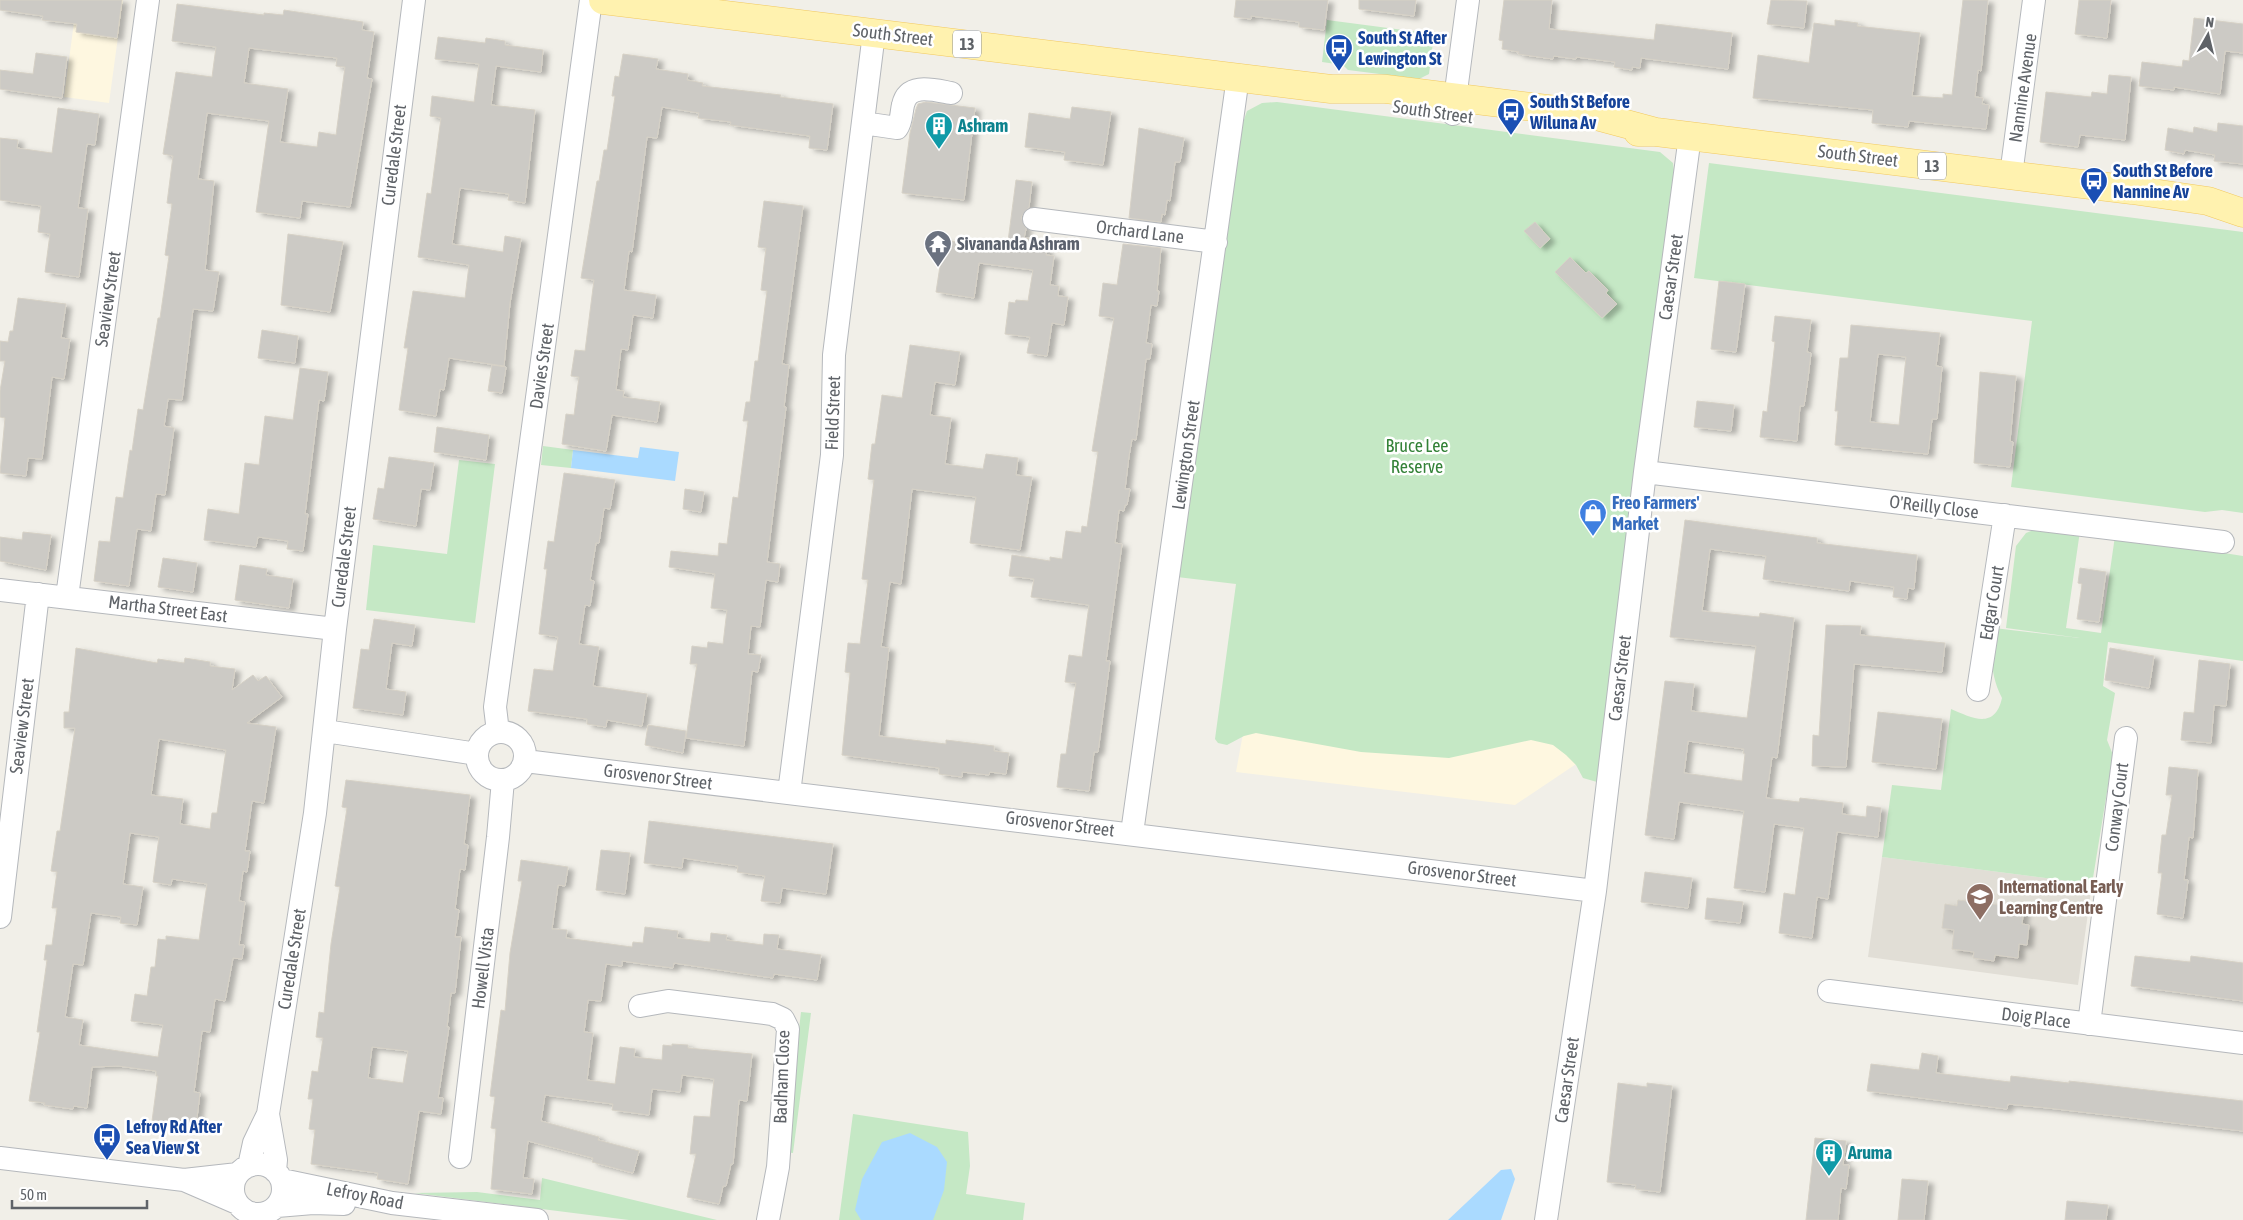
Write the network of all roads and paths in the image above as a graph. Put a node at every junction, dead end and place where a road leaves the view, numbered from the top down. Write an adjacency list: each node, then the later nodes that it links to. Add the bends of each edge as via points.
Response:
1 (148, 0): 24 (street, Seaview Street)
2 (414, 0): 25 (street, Curedale Street)
3 (591, 0): 28 (street, Davies Street, via 495,707)
4 (603, 0): 7 (main road, South Street / 13)
5 (1468, 0): 10 (street)
6 (2034, 0): 13 (street, Nannine Avenue)
7 (874, 33): 8 (main road, South Street / 13); 11 (street, Field Street)
8 (1238, 77): 10 (main road, South Street / 13, via 1331,89 1386,89); 18 (street, Lewington Street)
9 (950, 93): 11 (street, via 921,89 910,93 897,128)
10 (1454, 106): 12 (main road, South Street / 13, via 1589,114 1656,132)
11 (863, 123): 33 (street, Field Street, via 834,355 832,455)
12 (1690, 136): 13 (main road, South Street / 13); 19 (street, Caesar Street)
13 (2011, 175): 15 (main road, South Street / 13)
14 (2243, 198): 15 (main road, South Street / 13)
15 (2208, 201): 16 (main road, South Street / 13)
16 (2243, 213)
17 (1034, 219): 18 (street, Orchard Lane)
18 (1216, 242): 34 (street, Lewington Street)
19 (1645, 472): 20 (street, O'Reilly Close); 35 (street, Caesar Street)
20 (2005, 515): 21 (street, O'Reilly Close); 26 (street, Edgar Court)
21 (2223, 542)
22 (0, 590): 23 (street, Martha Street East)
23 (38, 594): 24 (street, Martha Street East); 36 (street, Seaview Street)
24 (68, 597): 25 (street, Martha Street East)
25 (335, 630): 27 (street, Curedale Street)
26 (1978, 690)
27 (325, 731): 30 (street); 41 (street, Curedale Street)
28 (498, 732): 30 (street, via 483,738); 31 (street, via 513,734 523,746)
29 (2126, 738): 39 (street, Conway Court)
30 (477, 754): 32 (street, via 479,767 489,777)
31 (525, 761): 32 (street, via 517,774); 33 (street, Grosvenor Street)
32 (503, 780): 42 (street, Howell Vista)
33 (789, 793): 34 (street, Grosvenor Street)
34 (1132, 833): 35 (street, Grosvenor Street)
35 (1595, 890): 52 (street, Caesar Street)
36 (0, 917)
37 (1829, 991): 39 (street, Doig Place)
38 (640, 1006): 51 (street, Badham Close, via 668,1001 783,1018 788,1029 778,1168)
39 (2089, 1024): 40 (street, Doig Place)
40 (2243, 1043)
41 (268, 1114): 44 (street, Curedale Street); 45 (street, Curedale Street)
42 (460, 1157)
43 (0, 1158): 46 (street, Lefroy Road)
44 (243, 1170): 45 (street, Lefroy Road, via 263,1164); 46 (street, Lefroy Road); 47 (street, via 233,1188)
45 (279, 1175): 48 (street, via 283,1194); 50 (street, Lefroy Road, via 392,1203)
46 (184, 1180): 47 (street, Lefroy Road)
47 (240, 1210): 48 (street, Lefroy Road, via 255,1214)
48 (272, 1212): 49 (street, Lefroy Road, via 332,1203)
49 (464, 1220)
50 (537, 1220)
51 (768, 1220)
52 (1546, 1220)

